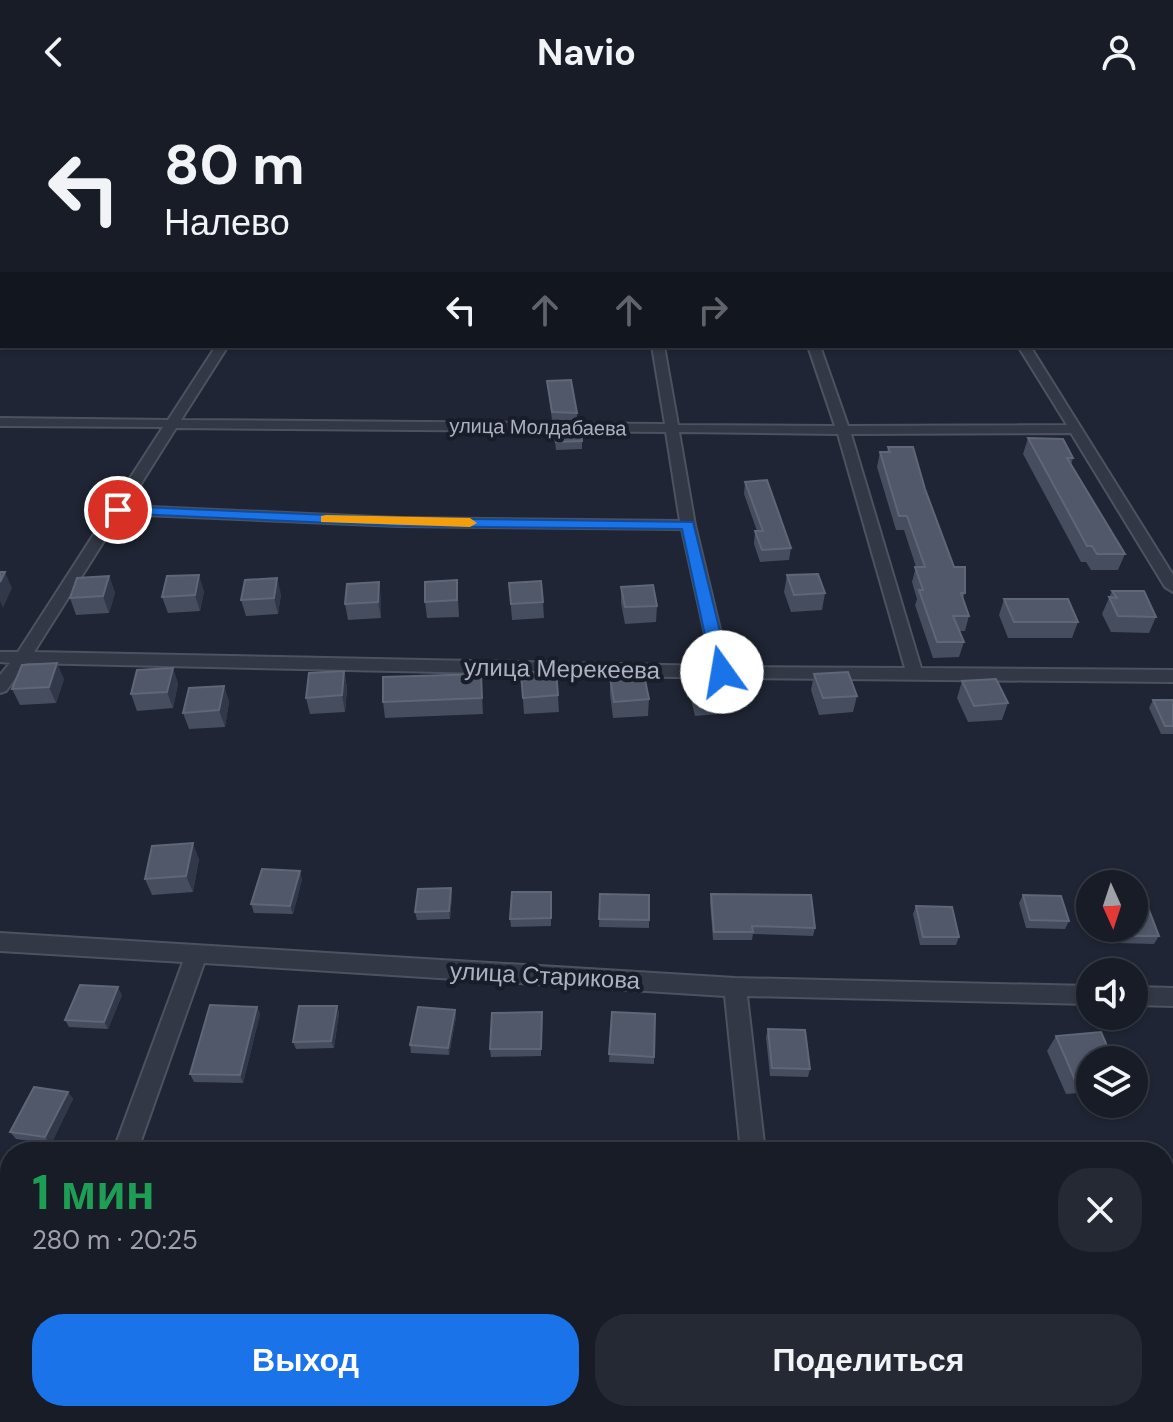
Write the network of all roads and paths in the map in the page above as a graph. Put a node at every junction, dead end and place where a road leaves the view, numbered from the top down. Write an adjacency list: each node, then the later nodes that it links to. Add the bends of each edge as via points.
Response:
1 (221, 348): 6 (street)
2 (658, 348): 7 (street)
3 (815, 348): 9 (street)
4 (1025, 348): 8 (street)
5 (0, 422): 6 (street, улица Молдабаева)
6 (173, 423): 7 (street, улица Молдабаева); 10 (street)
7 (672, 428): 9 (street, улица Молдабаева); 11 (street)
8 (1076, 429): 9 (street, улица Молдабаева); 12 (street)
9 (843, 430): 16 (street)
10 (118, 510): 11 (street, via 398,522); 14 (street)
11 (688, 525): 15 (street)
12 (1173, 587)
13 (0, 657): 14 (street, улица Мерекеева)
14 (23, 657): 15 (street, улица Мерекеева); 18 (street)
15 (722, 672): 16 (street, улица Мерекеева)
16 (914, 672): 17 (street, улица Мерекеева)
17 (1173, 676)
18 (0, 687)
19 (0, 942): 20 (street, улица Старикова)
20 (196, 955): 21 (street, улица Старикова); 25 (street)
21 (735, 987): 22 (street, улица Старикова); 26 (street)
22 (1076, 995)
23 (1148, 996): 24 (street)
24 (1173, 997)
25 (129, 1142)
26 (752, 1142)

